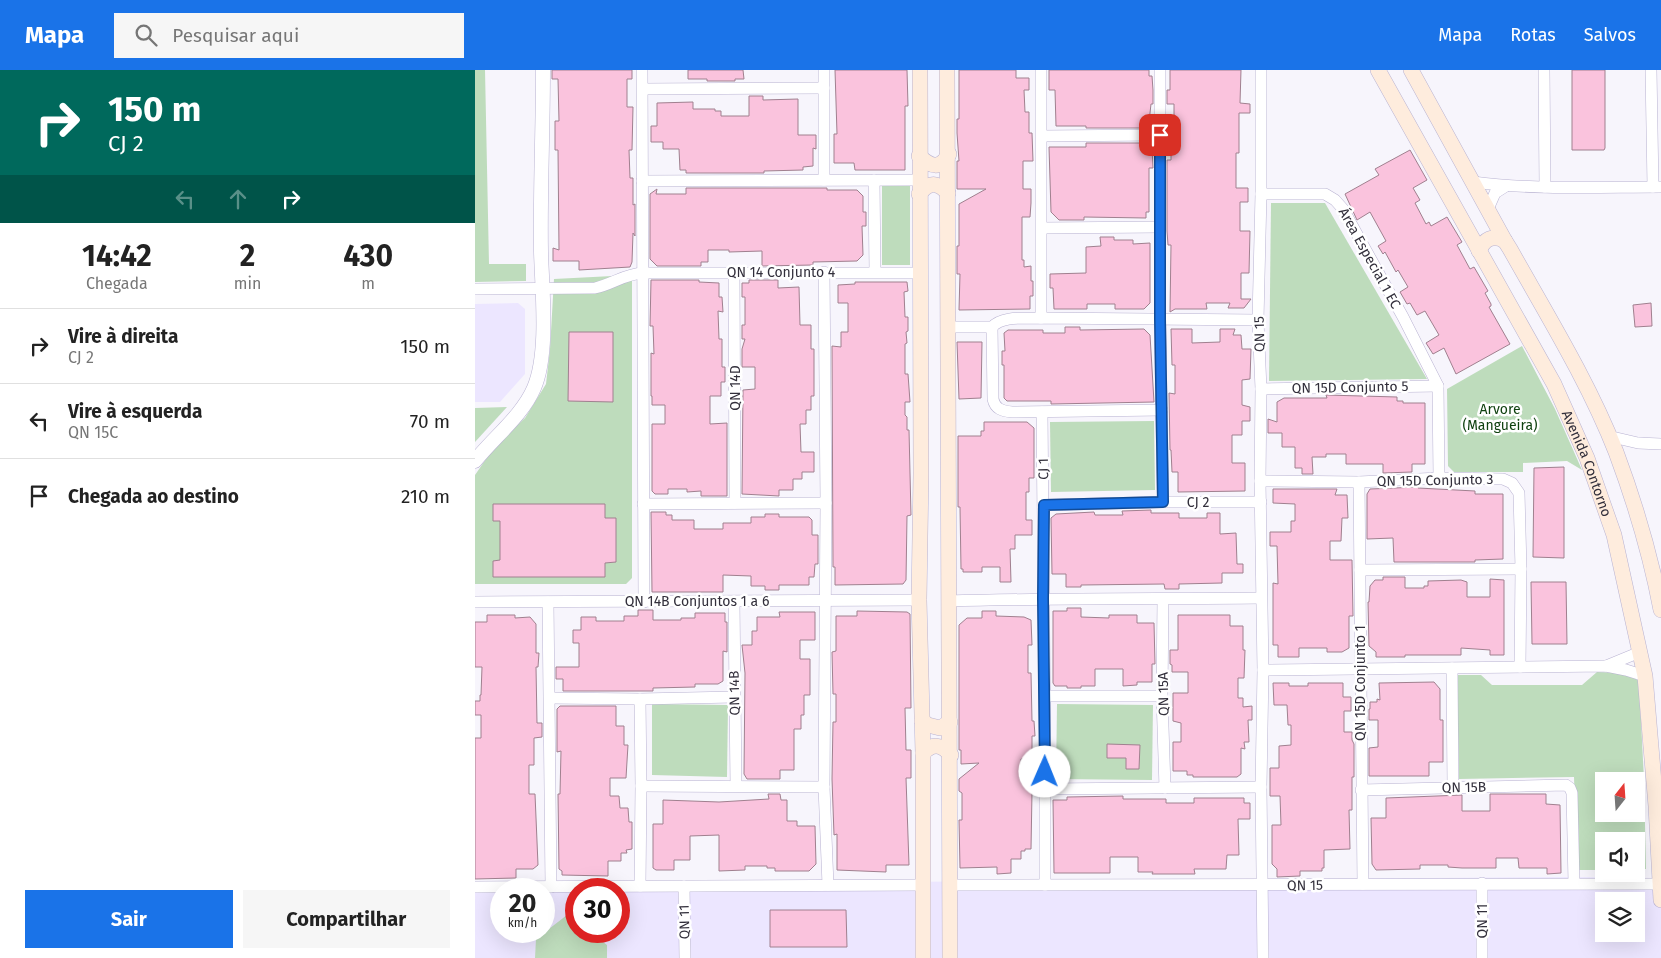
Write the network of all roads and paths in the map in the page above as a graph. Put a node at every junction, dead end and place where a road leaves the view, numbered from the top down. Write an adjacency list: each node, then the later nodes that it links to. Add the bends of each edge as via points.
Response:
1 (543, 70): 40 (street)
2 (642, 70): 14 (street)
3 (824, 70): 13 (street)
4 (920, 70): 18 (main road)
5 (947, 70): 17 (main road)
6 (1041, 70): 16 (street)
7 (1160, 70): 15 (street)
8 (1261, 70): 28 (street, QN 15)
9 (1378, 70): 33 (main road, Avenida Contorno)
10 (1411, 70): 22 (main road, Avenida Contorno)
11 (1544, 70): 25 (street)
12 (1651, 70): 26 (street)
13 (824, 88): 14 (street); 19 (street)
14 (643, 90): 21 (street)
15 (1160, 135): 16 (street); 30 (street)
16 (1042, 136): 31 (street)
17 (949, 154): 18 (main road, via 936,165); 27 (main road)
18 (919, 156): 24 (main road)
19 (824, 180): 20 (street); 21 (street)
20 (874, 180): 24 (street); 36 (street)
21 (643, 181): 37 (street)
22 (1473, 182): 23 (street); 29 (main road, Avenida Contorno)
23 (1506, 186): 25 (street); 29 (street, via 1495,193)
24 (919, 187): 27 (main road, via 935,184); 38 (main road)
25 (1545, 187): 26 (street)
26 (1657, 187)
27 (948, 193): 44 (main road)
28 (1261, 194): 43 (street, QN 15); 46 (street, Área Especial 1 EC, via 1325,194 1340,204)
29 (1488, 209): 32 (main road, Avenida Contorno)
30 (1160, 227): 31 (street); 42 (street)
31 (1042, 228): 41 (street)
32 (1505, 242): 33 (main road, via 1490,238); 50 (main road, Avenida Contorno, via 1577,369)
33 (1479, 251): 79 (main road, Avenida Contorno, via 1554,384 1587,458 1614,535)
34 (734, 272): 35 (street, QN 14 Conjunto 4); 37 (street, QN 14 Conjunto 4); 62 (street, QN 14D)
35 (825, 272): 36 (street, QN 14 Conjunto 4); 63 (street)
36 (875, 272): 38 (street, QN 14 Conjunto 4)
37 (643, 273): 40 (street, QN 14 Conjunto 4, via 632,273 595,288); 64 (street)
38 (919, 273): 55 (main road)
39 (475, 288): 40 (street, QN 14 Conjunto 4)
40 (543, 288): 54 (street, via 542,355 534,389 525,404)
41 (1041, 318): 42 (street); 45 (street, via 1007,319)
42 (1160, 319): 43 (street); 48 (street)
43 (1259, 320): 47 (street, QN 15)
44 (948, 327): 45 (street); 56 (main road)
45 (992, 327): 49 (street, via 994,405 1004,411)
46 (1438, 386): 47 (street, QN 15D Conjunto 5); 57 (street)
47 (1261, 389): 58 (street, QN 15)
48 (1162, 410): 49 (street); 60 (street)
49 (1042, 412): 65 (street, CJ 1)
50 (1608, 436): 51 (street); 53 (main road, Avenida Contorno)
51 (1638, 443): 52 (street); 53 (street)
52 (1661, 444)
53 (1616, 453): 78 (main road, Avenida Contorno, via 1643,533)
54 (475, 461)
55 (921, 474): 56 (main road, via 925,466 933,462); 71 (main road)
56 (948, 474): 74 (main road)
57 (1439, 478): 59 (street, QN 15D Conjunto 3); 66 (street, QN 15D Conjunto 3, via 1503,478 1512,483 1519,493)
58 (1260, 481): 59 (street, QN 15D Conjunto 3); 61 (street, QN 15)
59 (1359, 482): 67 (street, QN 15D Conjunto 1)
60 (1163, 502): 61 (street, CJ 2); 65 (street, CJ 2)
61 (1261, 502): 69 (street, QN 15)
62 (735, 503): 63 (street); 64 (street)
63 (826, 503): 73 (street)
64 (643, 504): 77 (street)
65 (1044, 505): 68 (street, CJ 1)
66 (1521, 569): 67 (street); 81 (street, QN 15D Conjunto 3)
67 (1360, 570): 82 (street, QN 15D Conjunto 1)
68 (1043, 598): 70 (street); 74 (street); 86 (street, CJ 1)
69 (1261, 598): 70 (street); 84 (street, QN 15)
70 (1163, 599): 87 (street, QN 15A)
71 (919, 600): 73 (street, QN 14B Conjuntos 1 a 6); 91 (main road)
72 (734, 601): 73 (street, QN 14B Conjuntos 1 a 6); 77 (street, QN 14B Conjuntos 1 a 6); 88 (street, QN 14B)
73 (826, 601): 97 (street)
74 (948, 601): 92 (main road)
75 (475, 602): 76 (street, QN 14B Conjuntos 1 a 6)
76 (548, 602): 77 (street, QN 14B Conjuntos 1 a 6); 89 (street)
77 (644, 602)
78 (1661, 610)
79 (1640, 652): 80 (street); 85 (main road, Avenida Contorno)
80 (1606, 666): 81 (street); 85 (street)
81 (1520, 667): 83 (street)
82 (1360, 668): 83 (street); 84 (street); 102 (street, QN 15D Conjunto 1)
83 (1452, 668): 99 (street)
84 (1263, 670): 98 (street, QN 15)
85 (1645, 676): 103 (main road, Avenida Contorno)
86 (1045, 696): 87 (street); 101 (street, CJ 1)
87 (1162, 696): 100 (street, QN 15A)
88 (734, 697): 90 (street); 96 (street, QN 14B)
89 (550, 698): 90 (street); 104 (street)
90 (640, 699): 95 (street)
91 (923, 721): 92 (main road, via 940,728); 93 (main road)
92 (950, 722): 94 (main road)
93 (923, 753): 94 (main road, via 937,745); 110 (main road)
94 (951, 755): 111 (main road)
95 (641, 786): 96 (street); 113 (street)
96 (736, 786): 97 (street)
97 (824, 787): 109 (street)
98 (1261, 787): 100 (street); 115 (street, QN 15)
99 (1453, 787): 102 (street, QN 15B); 106 (street, QN 15B, via 1570,788)
100 (1165, 788): 101 (street)
101 (1045, 789): 112 (street, CJ 1)
102 (1361, 790): 107 (street, QN 15D Conjunto 1)
103 (1659, 809): 108 (main road, Avenida Contorno)
104 (551, 878)
105 (1482, 883): 106 (street, QN 15); 107 (street, QN 15); 124 (street, QN 11)
106 (1574, 883): 108 (street, QN 15)
107 (1363, 884): 115 (street, QN 15)
108 (1660, 884): 119 (main road, Avenida Contorno)
109 (828, 885): 110 (street); 114 (street)
110 (922, 885): 121 (main road)
111 (950, 885): 112 (street, QN 15); 122 (main road)
112 (1045, 885): 115 (street, QN 15)
113 (640, 886): 114 (street); 116 (street)
114 (684, 886): 120 (street, QN 11)
115 (1263, 886): 123 (street, QN 15)
116 (555, 887)
117 (475, 888): 118 (street)
118 (490, 888)
119 (1661, 900)
120 (685, 958)
121 (923, 958)
122 (950, 958)
123 (1263, 958)
124 (1483, 958)

